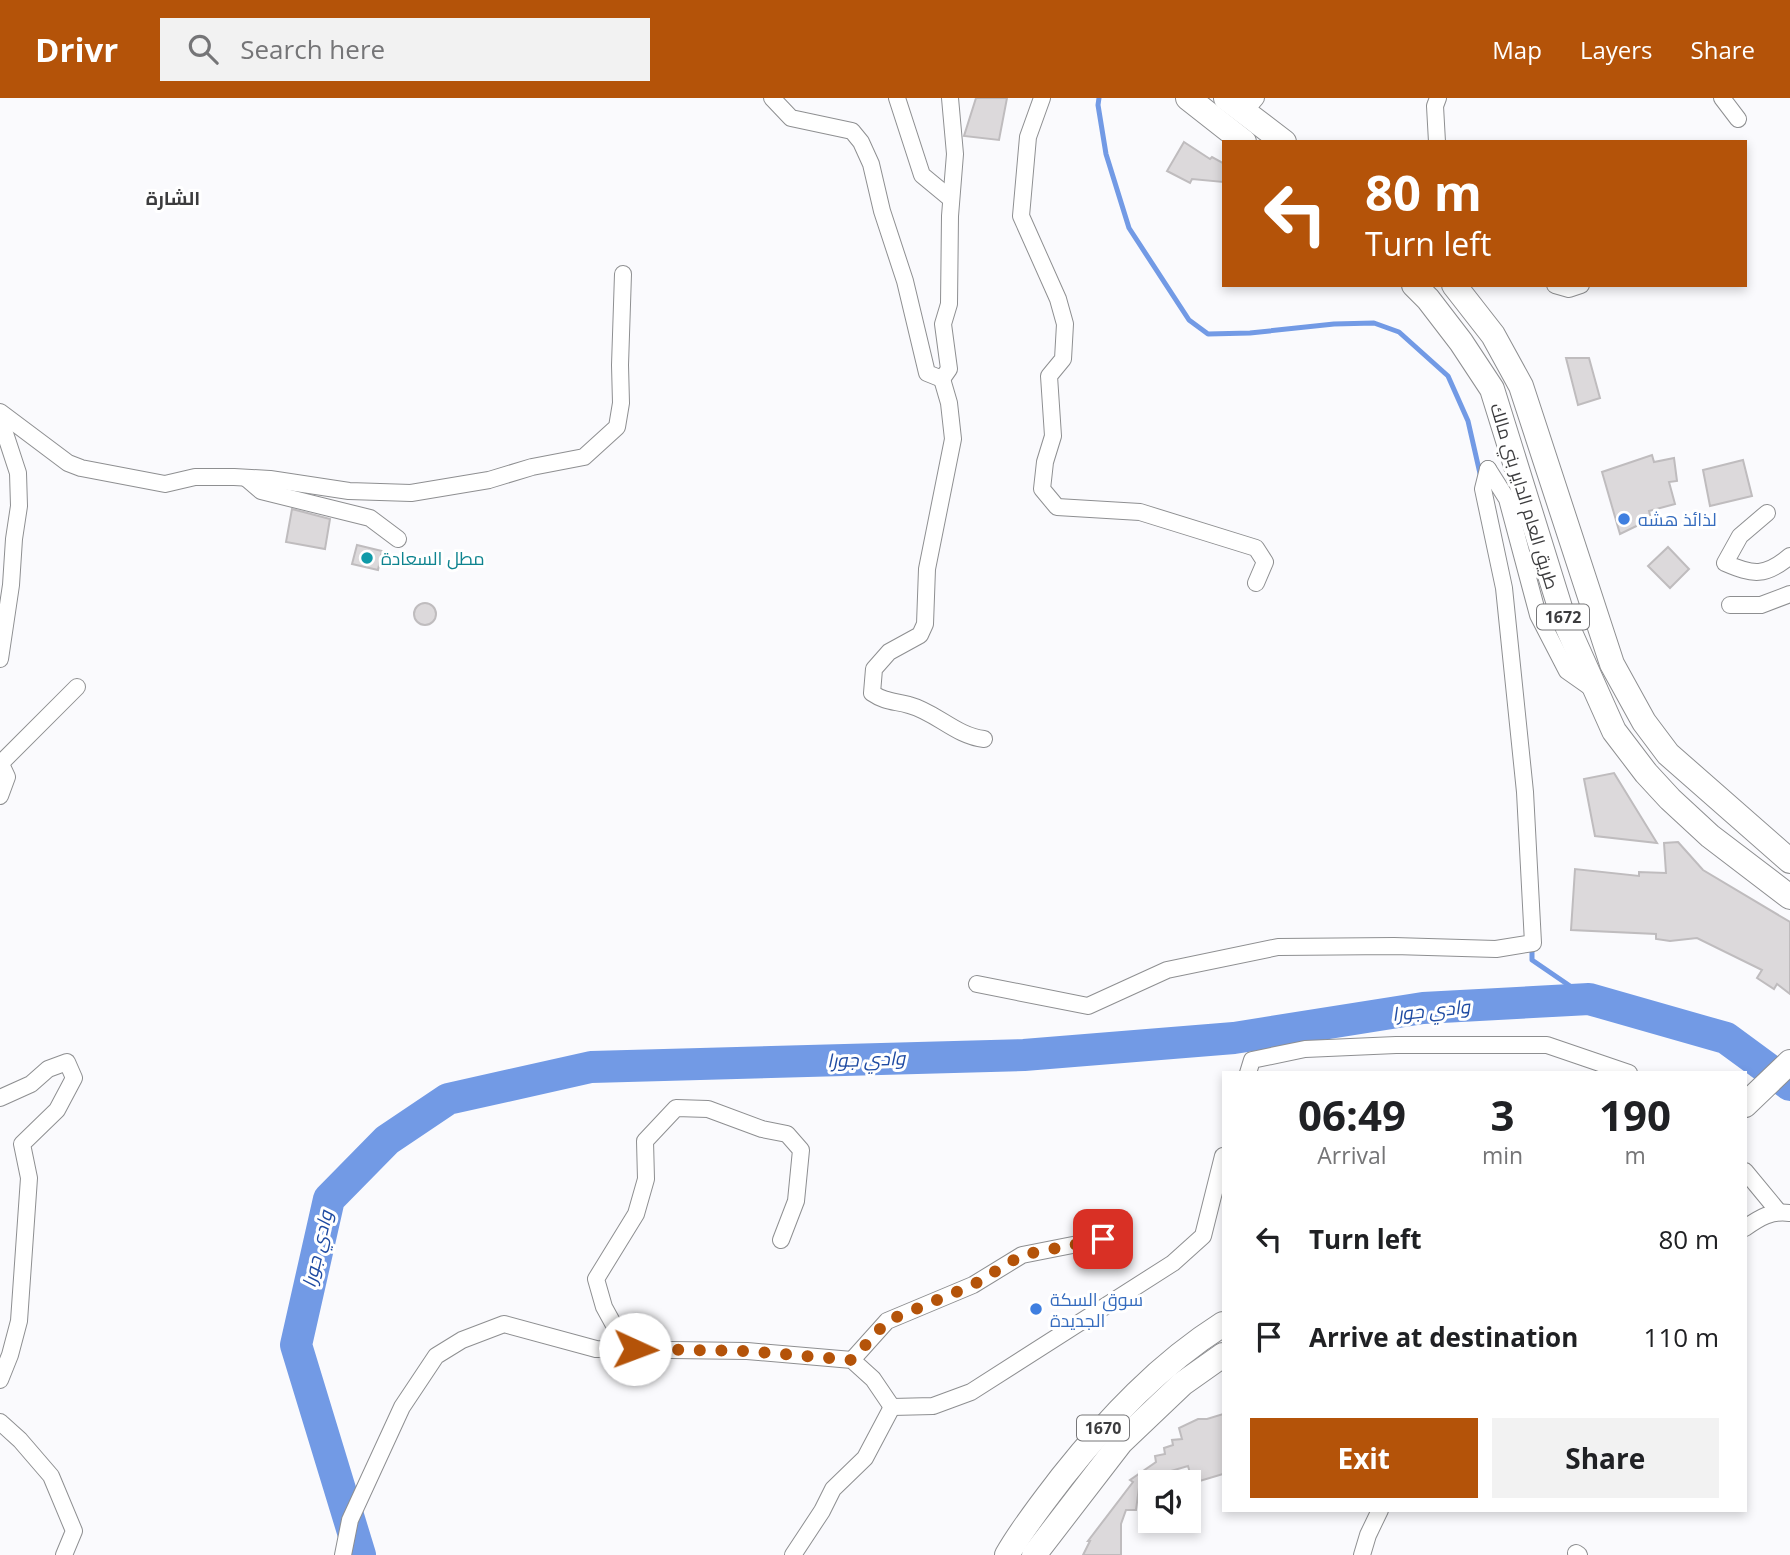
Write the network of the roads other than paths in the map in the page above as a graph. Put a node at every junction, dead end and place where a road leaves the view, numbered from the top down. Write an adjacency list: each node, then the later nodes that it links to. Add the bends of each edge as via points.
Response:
1 (772, 98): 17 (street, via 790,118 852,131 861,142 905,281 927,373)
2 (897, 98): 13 (street, via 922,175)
3 (950, 98): 13 (street, via 955,154)
4 (1042, 98): 24 (street, via 1028,137 1021,216 1065,324 1063,359 1049,376 1053,436 1042,489 1057,507 1140,512 1256,548 1265,562)
5 (1188, 98): 10 (highway)
6 (1438, 98): 12 (street)
7 (1723, 98): 9 (street)
8 (1242, 103): 11 (highway)
9 (1738, 119)
10 (1241, 140)
11 (1282, 140)
12 (1437, 140)
13 (951, 199): 17 (street, via 949,304 943,324 949,369)
14 (623, 274): 20 (street, via 617,427 584,457 411,493)
15 (1416, 287): 29 (highway, طريق العام الداير بني مالك / 1672, via 1492,389 1563,617)
16 (1456, 287): 33 (highway, طريق العام الداير بني مالك / 1672, via 1493,335 1521,386 1612,664 1644,722 1668,754)
17 (942, 379): 30 (street, via 953,439 927,569 925,624 920,635 890,652 874,669 872,693 928,713 970,738)
18 (0, 412): 20 (street, via 68,463 82,468 165,484 195,477)
19 (0, 418): 27 (street, via 18,473 19,506)
20 (247, 479): 22 (street, via 261,491 370,518)
21 (1767, 513): 23 (street, via 1740,536 1725,563 1750,574 1777,567)
22 (398, 539)
23 (1790, 556)
24 (1256, 583)
25 (1790, 594): 26 (street, via 1761,605)
26 (1730, 605)
27 (0, 659)
28 (77, 687): 31 (street)
29 (1596, 691): 34 (highway, طريق العام الداير بني مالك / 1672, via 1614,730 1646,773 1710,836); 35 (street, via 1567,671 1538,615 1507,499 1489,469 1483,489 1504,588 1525,792 1532,943 1496,949 1278,947 1167,970 1088,1006)
30 (984, 739)
31 (0, 763): 32 (street, via 7,778)
32 (0, 796)
33 (1790, 862)
34 (1790, 897)
35 (977, 984)
36 (1790, 1062): 40 (highway)
37 (1249, 1071): 38 (street, via 1252,1060 1305,1049 1547,1045)
38 (1623, 1071)
39 (0, 1098): 51 (street, via 67,1062 74,1078 57,1110 22,1144 29,1178 19,1321)
40 (1747, 1103)
41 (1222, 1160): 52 (street, via 1203,1236 1173,1264 971,1392 933,1406)
42 (1747, 1173): 43 (street)
43 (1784, 1212): 44 (street)
44 (1747, 1226)
45 (1103, 1239): 50 (street, via 1022,1255 973,1285 887,1321)
46 (781, 1240): 48 (street, via 796,1202 801,1150 787,1134 708,1109 676,1108 645,1141 646,1179 636,1214 596,1279 604,1307)
47 (1222, 1325): 58 (highway, 1670, via 1124,1405 1019,1533)
48 (627, 1349): 50 (street, via 747,1351); 56 (street, via 596,1349 504,1324 436,1356 402,1407 350,1520)
49 (1222, 1355): 59 (highway, 1670, via 1182,1384 1121,1441)
50 (852, 1360): 52 (street, via 873,1379)
51 (0, 1380)
52 (892, 1407): 57 (street, via 865,1458 833,1489)
53 (0, 1422): 55 (street, via 51,1476 74,1531)
54 (1379, 1512): 60 (street)
55 (64, 1555)
56 (342, 1555)
57 (793, 1555)
58 (1007, 1555)
59 (1034, 1555)
60 (1362, 1555)

